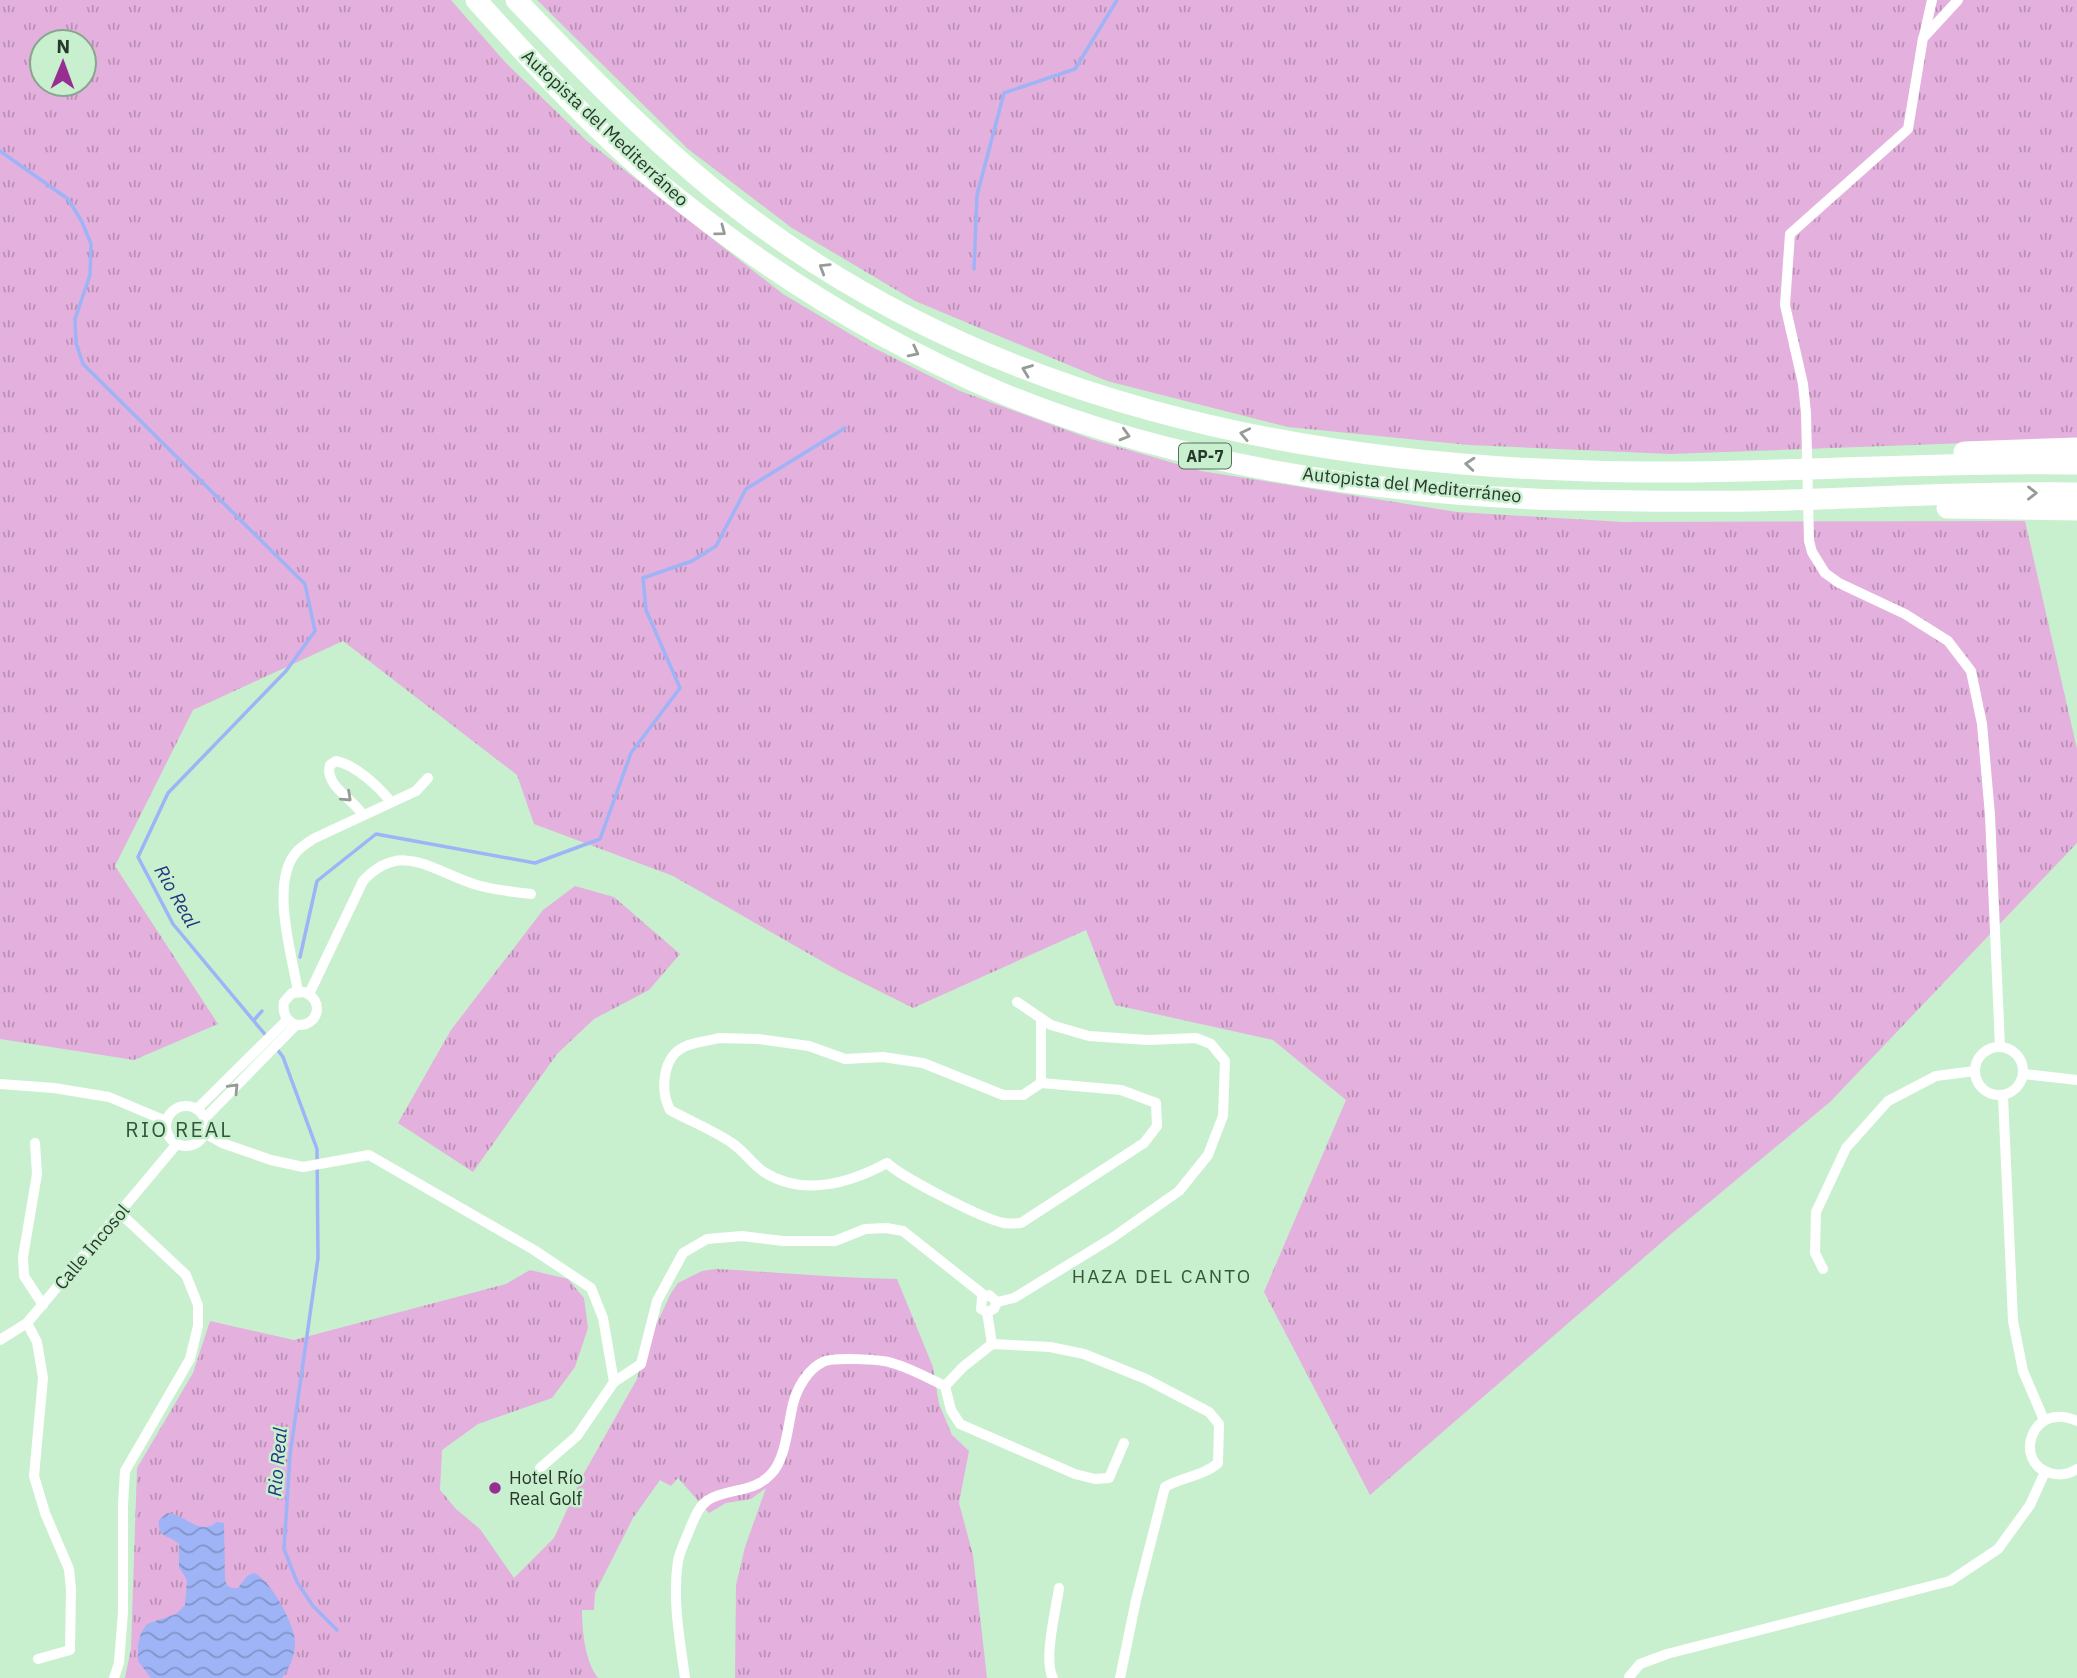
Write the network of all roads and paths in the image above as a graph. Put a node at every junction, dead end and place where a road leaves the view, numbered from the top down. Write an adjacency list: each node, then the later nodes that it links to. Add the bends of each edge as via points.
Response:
1 (476, 0): 10 (highway, Autopista del Mediterráneo / AP-7, one-way to 10, via 594,122 673,195 750,254 830,306 947,368 1058,414 1237,463 1347,482)
2 (516, 0): 8 (highway, Autopista del Mediterráneo / AP-7, one-way to 2, via 1370,454 1219,428 1107,399 968,345 848,283 753,220 642,128)
3 (1932, 0): 5 (street)
4 (1958, 0): 5 (street)
5 (1923, 38): 20 (street, via 1908,129 1790,233 1785,305 1803,384 1812,552 1825,573 1839,583 1905,614 1948,641 1971,671 1982,724 1990,815)
6 (2077, 447): 8 (highway, via 1829,460)
7 (2077, 464): 8 (highway, Autopista del Mediterráneo / AP-7, via 1685,472)
8 (1499, 466)
9 (2077, 494): 10 (highway, Autopista del Mediterráneo / AP-7, one-way to 9)
10 (1561, 500): 11 (highway, via 1607,509)
11 (2077, 510)
12 (428, 778): 13 (street, via 415,792)
13 (391, 802): 14 (street); 14 (street, one-way to 14, via 384,792 336,761 327,773 330,780)
14 (363, 815): 16 (street, via 301,847 285,874 283,895)
15 (531, 894): 16 (street, via 479,886 412,859 387,862 363,881)
16 (303, 993): 19 (street, via 292,993 284,1002 284,1014); 19 (street, via 317,1004 316,1015 308,1024)
17 (1017, 1002): 18 (street)
18 (1041, 1019): 25 (street); 36 (street, via 1089,1036 1196,1038 1211,1044 1225,1061 1223,1116 1208,1155 1179,1191 1014,1298)
19 (291, 1022): 21 (street, via 274,1032); 21 (street, via 284,1038)
20 (2000, 1047): 22 (street, via 1983,1054); 23 (street, via 2018,1055)
21 (258, 1055): 28 (street)
22 (1975, 1071): 27 (street, via 1983,1090); 34 (street, via 1937,1076 1888,1101 1846,1148 1816,1212 1815,1253)
23 (2024, 1074): 24 (street); 27 (street, via 2017,1088)
24 (2077, 1080)
25 (1041, 1083): 25 (street, via 1023,1095 1003,1096 923,1063 883,1057 845,1059 809,1046 719,1038 684,1047 670,1059 665,1100 670,1110 733,1144 763,1172 791,1186 830,1184 863,1176 887,1163 898,1173 1003,1223 1021,1223 1144,1143 1157,1126 1156,1102 1121,1090)
26 (0, 1084): 29 (street, via 109,1097)
27 (2003, 1096): 45 (street, via 2013,1321 2023,1371)
28 (201, 1113): 29 (street, via 182,1106); 30 (street)
29 (166, 1121): 32 (street, via 169,1139)
30 (206, 1134): 32 (street, via 199,1143); 42 (street, via 271,1160 303,1167 369,1155 534,1250 591,1288 603,1318)
31 (35, 1143): 37 (street, via 36,1185 23,1257 24,1276)
32 (176, 1145): 33 (street, Calle Incosol)
33 (120, 1213): 37 (street, Calle Incosol); 54 (street, via 186,1275 198,1305 198,1326 190,1359 125,1471 123,1612)
34 (1823, 1269)
35 (985, 1296): 36 (street, via 992,1296); 38 (street, via 980,1305); 42 (street, via 903,1231 886,1227 865,1229 835,1241 707,1238 683,1253 657,1301 641,1364)
36 (997, 1303): 38 (street)
37 (43, 1305): 39 (street, Calle Incosol)
38 (988, 1312): 41 (street)
39 (27, 1323): 40 (street, Calle Incosol); 52 (street, via 37,1342 43,1378 34,1476 44,1513 69,1569 71,1590 70,1650)
40 (0, 1340)
41 (992, 1344): 43 (street); 57 (street, via 1084,1354 1146,1379 1209,1412 1219,1424 1218,1463 1165,1487)
42 (614, 1382): 47 (street, via 577,1436)
43 (946, 1386): 46 (street, via 951,1410 960,1424 1075,1474 1109,1478); 55 (street, via 891,1362 868,1359 825,1361 810,1372 793,1402 773,1473 744,1491 706,1501 696,1514 678,1561 676,1609)
44 (2076, 1418): 45 (street, via 2060,1415)
45 (2044, 1420): 49 (street, via 2034,1430 2030,1445 2031,1455)
46 (1124, 1443)
47 (540, 1468)
48 (2075, 1471): 49 (street); 50 (street)
49 (2045, 1472): 53 (street, via 2030,1505 1998,1549 1950,1581 1667,1654 1640,1664)
50 (2077, 1484)
51 (1059, 1588): 56 (street, via 1049,1657)
52 (37, 1659)
53 (1629, 1677)
54 (114, 1678)
55 (685, 1678)
56 (1053, 1678)
57 (1120, 1678)

